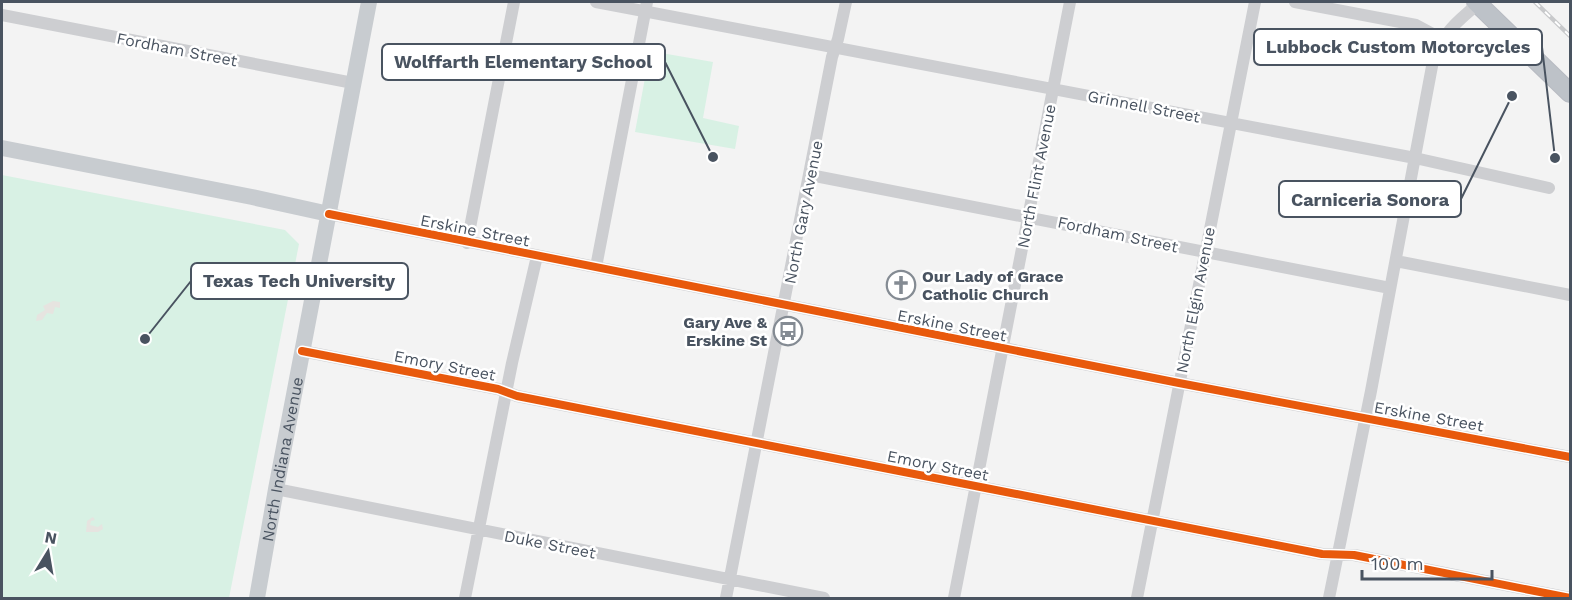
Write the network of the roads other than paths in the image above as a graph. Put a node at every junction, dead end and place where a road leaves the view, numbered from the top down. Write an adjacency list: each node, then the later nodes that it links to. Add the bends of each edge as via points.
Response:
1 (369, 2): 13 (main road, North Indiana Avenue)
2 (514, 2): 23 (street)
3 (596, 2): 9 (street, Grinnell Street)
4 (846, 2): 12 (street, North Gary Avenue)
5 (1070, 2): 14 (street, North Flint Avenue)
6 (1255, 2): 16 (street, North Elgin Avenue)
7 (1295, 2): 11 (street, via 1416,25)
8 (1477, 3): 11 (street); 15 (highway)
9 (646, 6): 12 (street, Grinnell Street); 27 (street)
10 (2, 15): 13 (street, Fordham Street)
11 (1442, 39): 18 (street, via 1433,61)
12 (836, 47): 14 (street, Grinnell Street); 19 (street, North Gary Avenue)
13 (353, 83): 21 (main road, North Indiana Avenue)
14 (1054, 89): 16 (street, Grinnell Street); 22 (street, North Flint Avenue)
15 (1570, 93)
16 (1230, 123): 18 (street, Grinnell Street); 24 (street, North Elgin Avenue)
17 (2, 148): 21 (main road, Erskine Street)
18 (1415, 158): 20 (street, Grinnell Street); 26 (street)
19 (810, 175): 22 (street, Fordham Street); 30 (street, North Gary Avenue)
20 (1549, 188)
21 (328, 214): 23 (street, Erskine Street); 32 (main road, North Indiana Avenue)
22 (1028, 216): 24 (street, Fordham Street); 31 (street, North Flint Avenue)
23 (467, 243): 25 (street, Erskine Street)
24 (1204, 253): 28 (street, Fordham Street); 33 (street, North Elgin Avenue)
25 (537, 256): 27 (street, Erskine Street); 34 (street)
26 (1396, 261): 28 (street); 29 (street)
27 (596, 267): 30 (street, Erskine Street)
28 (1390, 288): 35 (street)
29 (1570, 295)
30 (784, 305): 31 (street, Erskine Street); 36 (street, North Gary Avenue)
31 (1002, 348): 33 (street, Erskine Street); 38 (street, North Flint Avenue)
32 (302, 351): 34 (street, Emory Street); 39 (main road, North Indiana Avenue)
33 (1179, 383): 35 (street, Erskine Street); 40 (street, North Elgin Avenue)
34 (506, 392): 36 (street, Emory Street); 41 (street)
35 (1365, 418): 37 (street, Erskine Street); 42 (street)
36 (756, 443): 38 (street, Emory Street); 43 (street, North Gary Avenue)
37 (1570, 457)
38 (976, 486): 40 (street, Emory Street); 48 (street, North Flint Avenue)
39 (276, 489): 41 (street, Duke Street); 44 (main road, North Indiana Avenue)
40 (1152, 521): 42 (street, Emory Street); 49 (street, North Elgin Avenue)
41 (478, 529): 43 (street, Duke Street); 45 (street)
42 (1337, 555): 50 (street); 51 (street, Emory Street, via 1354,555)
43 (730, 580): 46 (street, North Gary Avenue); 47 (street, Duke Street)
44 (257, 598)
45 (465, 598)
46 (726, 598)
47 (824, 598)
48 (954, 598)
49 (1137, 598)
50 (1329, 598)
51 (1570, 598)

